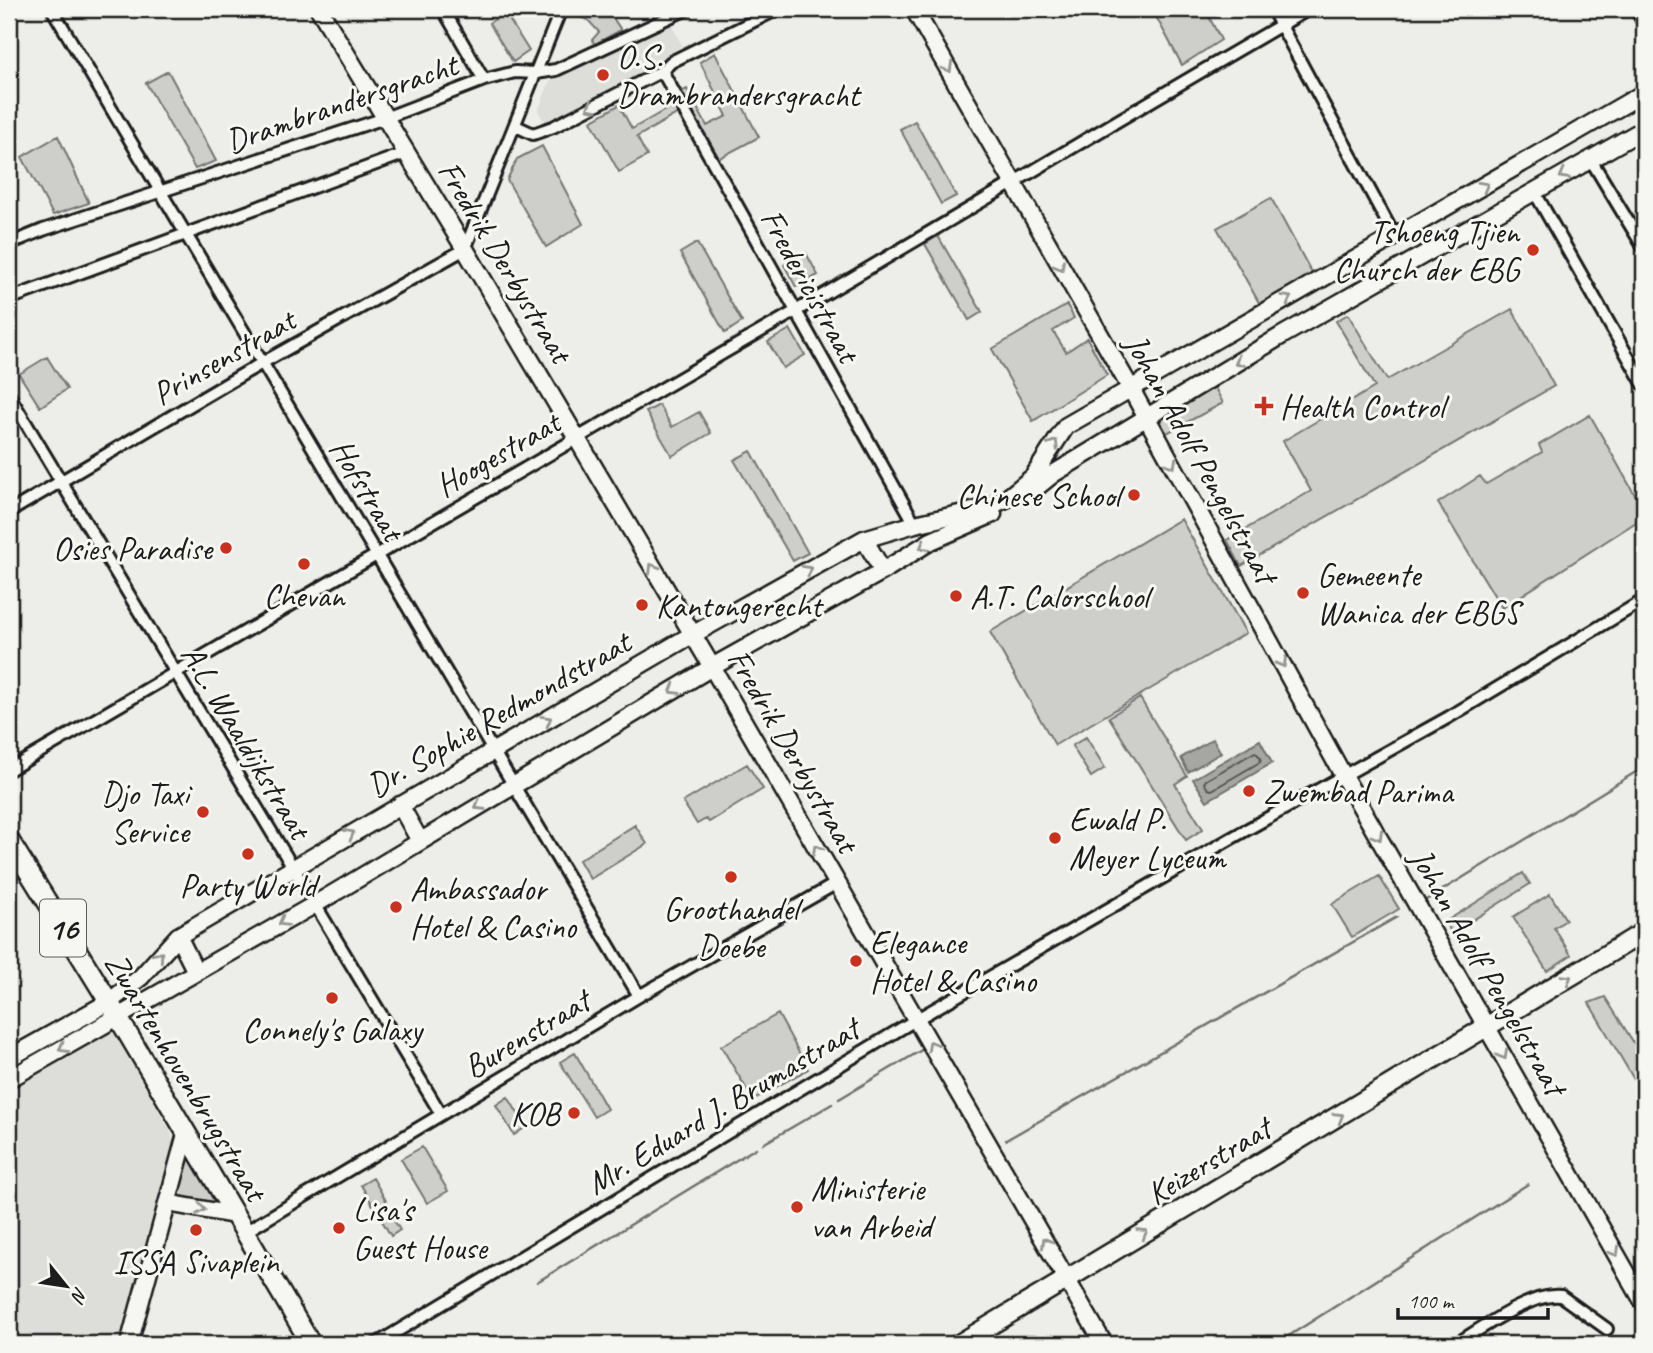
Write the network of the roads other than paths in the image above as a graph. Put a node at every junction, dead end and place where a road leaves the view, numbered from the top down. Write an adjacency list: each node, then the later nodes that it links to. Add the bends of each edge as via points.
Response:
1 (52, 9): 28 (street, Hofstraat)
2 (319, 9): 18 (street, Fredrik Derbystraat)
3 (443, 9): 15 (street)
4 (561, 9): 14 (street)
5 (687, 9): 14 (street, Drambrandersgracht, via 572,64)
6 (778, 9): 13 (street, via 671,62)
7 (914, 9): 26 (street, Johan Adolf Pengelstraat, one-way to 26)
8 (1272, 9): 12 (street)
9 (1309, 9): 12 (street, Hoogestraat)
10 (1636, 9): 11 (street)
11 (1644, 24)
12 (1280, 25): 26 (street, Hoogestraat); 30 (street)
13 (662, 71): 20 (street, one-way to 20, via 553,127 533,134); 35 (street, Fredericistraat)
14 (536, 73): 15 (street, Drambrandersgracht, via 515,72); 20 (street)
15 (484, 80): 18 (street, Drambrandersgracht)
16 (1644, 93): 17 (street, Dr. Sophie Redmondstraat)
17 (1610, 113): 19 (street, Dr. Sophie Redmondstraat); 22 (street)
18 (385, 118): 24 (street, Fredrik Derbystraat); 28 (street, Drambrandersgracht)
19 (1593, 124): 23 (street); 30 (street, Dr. Sophie Redmondstraat, one-way to 19)
20 (516, 126): 33 (street)
21 (1644, 129): 22 (street, Dr. Sophie Redmondstraat)
22 (1625, 140): 23 (street, Dr. Sophie Redmondstraat)
23 (1608, 150): 25 (street, Dr. Sophie Redmondstraat)
24 (406, 153): 29 (street, Drambrandersgracht); 33 (street, Fredrik Derbystraat)
25 (1591, 160): 27 (street, Dr. Sophie Redmondstraat, one-way to 27); 32 (street)
26 (1012, 181): 35 (street, Hoogestraat); 40 (street, Johan Adolf Pengelstraat, one-way to 40)
27 (1534, 191): 37 (street, Dr. Sophie Redmondstraat); 39 (street)
28 (160, 192): 29 (street, Hofstraat); 31 (street, Drambrandersgracht)
29 (185, 235): 34 (street, Drambrandersgracht); 38 (street, Hofstraat)
30 (1395, 237): 36 (street, Dr. Sophie Redmondstraat, one-way to 30)
31 (9, 244)
32 (1644, 248)
33 (465, 249): 38 (street, Prinsenstraat); 43 (street, Fredrik Derbystraat)
34 (9, 299)
35 (796, 311): 43 (street, Hoogestraat); 47 (street, Fredericistraat)
36 (1249, 321): 37 (street, via 1255,332); 40 (street, Dr. Sophie Redmondstraat)
37 (1281, 336): 42 (street, Dr. Sophie Redmondstraat, one-way to 42)
38 (262, 363): 44 (street, Prinsenstraat); 49 (street, Hofstraat)
39 (1644, 385)
40 (1131, 389): 42 (street, Johan Adolf Pengelstraat); 46 (street, Dr. Sophie Redmondstraat, one-way to 40, via 1006,499 1033,477 1066,426)
41 (9, 395): 44 (street, A.L. Waaldijkstraat)
42 (1146, 418): 46 (street, Dr. Sophie Redmondstraat, via 1053,474 1019,502); 57 (street, Johan Adolf Pengelstraat, one-way to 57)
43 (576, 437): 49 (street, Hoogestraat); 52 (street, Fredrik Derbystraat, one-way to 43)
44 (61, 481): 45 (street, Prinsenstraat); 54 (street, A.L. Waaldijkstraat)
45 (9, 512)
46 (966, 518): 47 (street, Dr. Sophie Redmondstraat); 50 (street, Dr. Sophie Redmondstraat, one-way to 50)
47 (915, 524): 48 (street, Dr. Sophie Redmondstraat)
48 (864, 539): 50 (street); 52 (street, Dr. Sophie Redmondstraat, one-way to 48)
49 (376, 554): 54 (street, Hoogestraat); 55 (street, Hofstraat)
50 (883, 571): 53 (street, Dr. Sophie Redmondstraat)
51 (1644, 600): 57 (street, Mr. Eduard J. Brumastraat)
52 (693, 634): 53 (street, Fredrik Derbystraat); 55 (street, Dr. Sophie Redmondstraat, one-way to 52)
53 (712, 667): 58 (street, Dr. Sophie Redmondstraat, one-way to 58); 63 (street, Fredrik Derbystraat, one-way to 53)
54 (176, 671): 56 (street, Hoogestraat); 62 (street, A.L. Waaldijkstraat)
55 (493, 751): 58 (street, Hofstraat); 59 (street, Dr. Sophie Redmondstraat)
56 (9, 770)
57 (1344, 776): 70 (street, Mr. Eduard J. Brumastraat); 71 (street, Johan Adolf Pengelstraat, one-way to 71)
58 (514, 785): 61 (street, Dr. Sophie Redmondstraat, one-way to 61); 68 (street, Hofstraat)
59 (400, 805): 61 (street); 62 (street, Dr. Sophie Redmondstraat, one-way to 59)
60 (9, 839): 69 (main road, Zwartenhovenbrugstraat / 16)
61 (420, 841): 64 (street, Dr. Sophie Redmondstraat)
62 (292, 867): 64 (street, A.L. Waaldijkstraat); 66 (street, Dr. Sophie Redmondstraat)
63 (837, 883): 68 (street, Burenstraat); 70 (street, Fredrik Derbystraat)
64 (314, 905): 67 (street, Dr. Sophie Redmondstraat, one-way to 67); 74 (street, A.L. Waaldijkstraat)
65 (1644, 932): 71 (main road, Keizerstraat, one-way to 65)
66 (177, 936): 67 (street); 69 (street, Dr. Sophie Redmondstraat, one-way to 66)
67 (196, 972): 69 (street, Dr. Sophie Redmondstraat)
68 (639, 996): 74 (street, Burenstraat)
69 (113, 1009): 72 (street, Dr. Sophie Redmondstraat); 73 (street, Dr. Sophie Redmondstraat, one-way to 73); 75 (main road, Zwartenhovenbrugstraat / 16)
70 (917, 1019): 79 (street, Fredrik Derbystraat, one-way to 70); 84 (street, Mr. Eduard J. Brumastraat)
71 (1488, 1028): 79 (main road, Keizerstraat, one-way to 71); 80 (street, Johan Adolf Pengelstraat, one-way to 80)
72 (9, 1058)
73 (9, 1079)
74 (441, 1114): 78 (street, Burenstraat)
75 (186, 1134): 76 (street); 77 (main road, Zwartenhovenbrugstraat / 16)
76 (167, 1203): 77 (street, one-way to 77); 82 (street)
77 (234, 1215): 78 (main road, Zwartenhovenbrugstraat / 16)
78 (245, 1232): 83 (main road, Zwartenhovenbrugstraat / 16)
79 (1067, 1279): 85 (main road, Keizerstraat); 86 (street, Fredrik Derbystraat)
80 (1644, 1303)
81 (1607, 1329): 87 (street, via 1561,1296 1552,1295)
82 (129, 1344)
83 (312, 1344)
84 (376, 1344)
85 (959, 1344)
86 (1104, 1344)
87 (1456, 1344)

